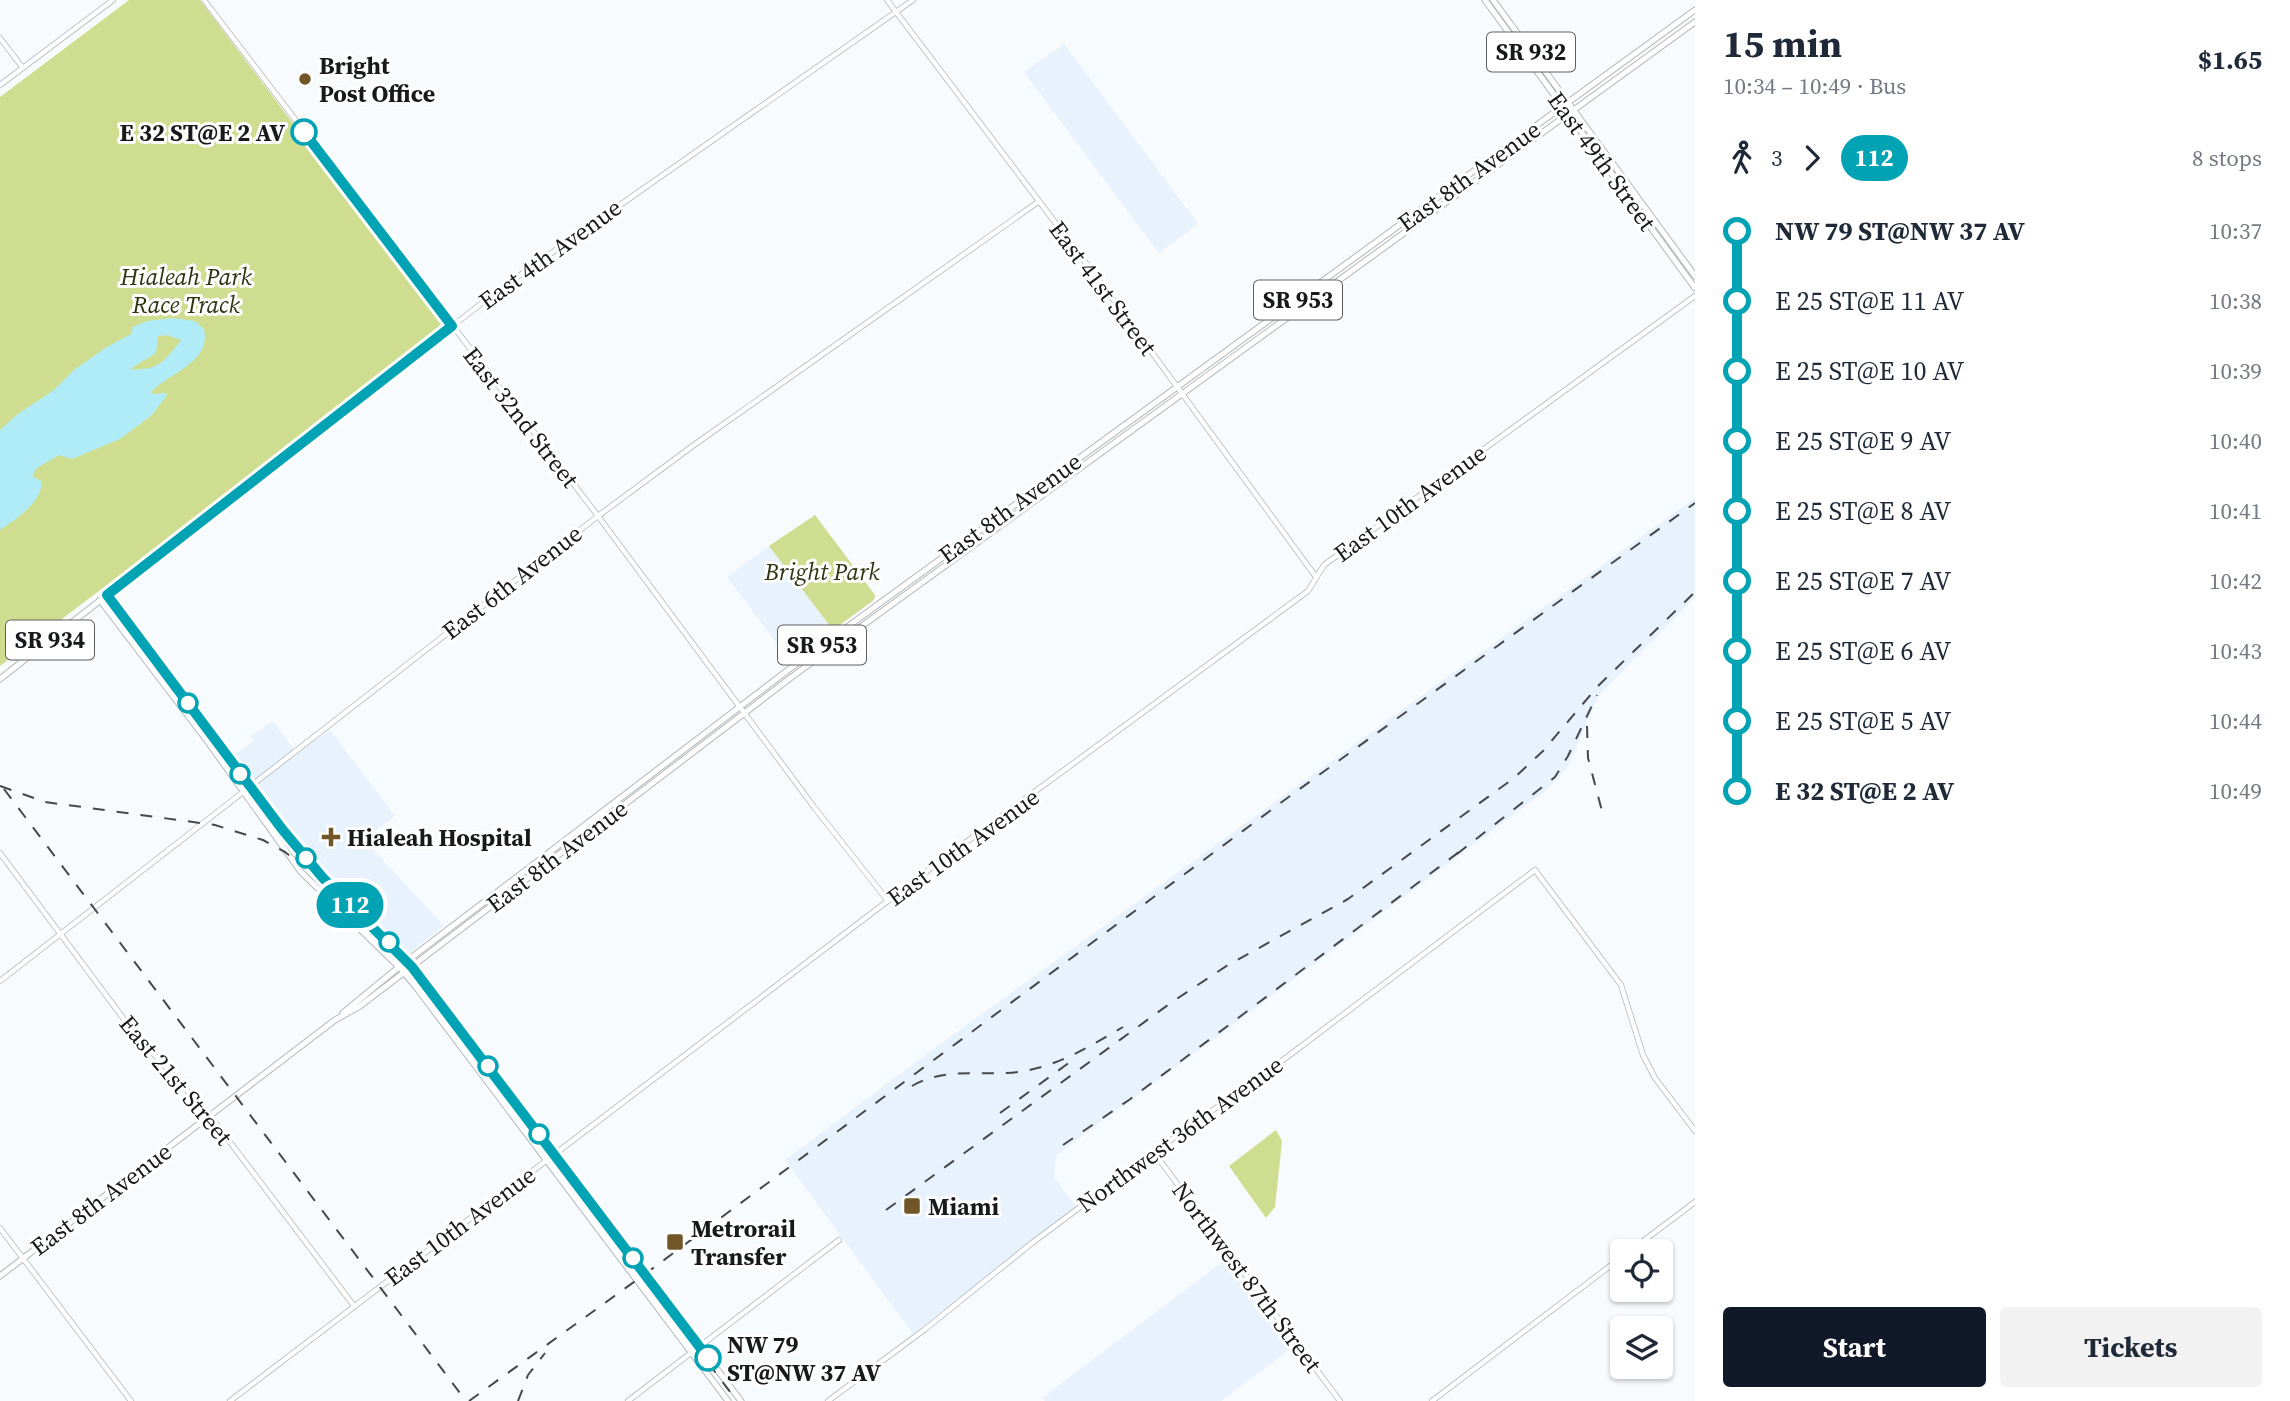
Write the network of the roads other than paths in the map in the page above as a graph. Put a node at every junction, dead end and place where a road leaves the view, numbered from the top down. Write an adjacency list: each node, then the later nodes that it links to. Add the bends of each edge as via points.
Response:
1 (113, 0): 11 (street)
2 (204, 0): 20 (street, East 32nd Street)
3 (887, 0): 8 (street, East 41st Street)
4 (913, 0): 8 (street, East 4th Avenue)
5 (1485, 0): 13 (main road, East 49th Street / SR 932)
6 (1493, 0): 13 (main road, East 49th Street / SR 932)
7 (1695, 10): 13 (main road, East 8th Avenue / SR 953)
8 (896, 12): 16 (street, East 41st Street); 20 (street, East 4th Avenue)
9 (1695, 22): 14 (main road, East 8th Avenue / SR 953)
10 (0, 38): 11 (street)
11 (23, 68): 12 (street)
12 (0, 85)
13 (1565, 106): 14 (main road, East 49th Street / SR 932); 15 (main road, East 49th Street / SR 932); 21 (main road, East 8th Avenue / SR 953)
14 (1574, 111): 15 (main road, East 8th Avenue / SR 953); 17 (main road, East 49th Street / SR 932)
15 (1568, 116): 18 (main road, East 49th Street / SR 932); 22 (main road, East 8th Avenue / SR 953)
16 (1038, 202): 21 (street, East 41st Street); 23 (street, East 6th Avenue)
17 (1695, 276)
18 (1695, 288)
19 (1695, 296): 24 (street, East 10th Avenue, via 1324,565)
20 (452, 326): 23 (street, East 32nd Street); 25 (street, East 4th Avenue)
21 (1177, 388): 22 (street, East 41st Street); 28 (main road, East 8th Avenue / SR 953)
22 (1181, 394): 24 (street, East 41st Street); 29 (main road, East 8th Avenue / SR 953)
23 (598, 516): 28 (street, East 32nd Street); 30 (street, East 6th Avenue)
24 (1316, 578): 33 (street, East 10th Avenue, via 1308,591)
25 (107, 595): 26 (main road, East 4th Avenue / SR 934); 30 (main road, SR 934)
26 (100, 600): 27 (main road, East 4th Avenue / SR 934); 31 (main road, SR 934)
27 (0, 679)
28 (740, 707): 29 (street, East 32nd Street); 35 (main road, East 8th Avenue / SR 953)
29 (744, 713): 33 (street, East 32nd Street); 37 (main road, East 8th Avenue / SR 953)
30 (249, 785): 31 (street, East 6th Avenue); 35 (main road, SR 934, via 323,878)
31 (243, 790): 34 (street, East 6th Avenue); 36 (main road, SR 934, via 301,872)
32 (0, 853): 34 (street, East 21st Street)
33 (888, 901): 44 (street, East 10th Avenue)
34 (60, 935): 39 (street, East 6th Avenue); 41 (street, East 21st Street, via 132,1030)
35 (407, 961): 36 (main road, East 8th Avenue / SR 953); 37 (main road, SR 934)
36 (399, 967): 38 (main road, SR 934); 40 (main road, East 8th Avenue / SR 953)
37 (412, 967): 38 (main road, East 8th Avenue / SR 953); 44 (main road, SR 934)
38 (404, 973): 40 (main road, East 8th Avenue / SR 953); 45 (main road, SR 934)
39 (0, 981)
40 (335, 1020): 41 (main road, East 8th Avenue / SR 953)
41 (211, 1117): 52 (main road, East 8th Avenue / SR 953); 55 (street, East 21st Street)
42 (1695, 1131): 43 (street, Northwest 36th Avenue, via 1643,1055 1621,985 1535,870)
43 (1155, 1153): 63 (street, Northwest 36th Avenue); 64 (street, Northwest 87th Street)
44 (554, 1154): 45 (street, East 10th Avenue); 47 (main road, SR 934)
45 (546, 1161): 48 (main road, SR 934); 55 (street, East 10th Avenue)
46 (1695, 1202): 50 (street)
47 (598, 1213): 48 (main road); 56 (main road, SR 934)
48 (590, 1219): 57 (main road, SR 934)
49 (0, 1228): 52 (street)
50 (1646, 1239)
51 (839, 1240): 56 (street)
52 (22, 1258): 54 (main road, East 8th Avenue / SR 953); 58 (street)
53 (1610, 1266): 65 (street)
54 (0, 1276)
55 (354, 1306): 59 (street, East 10th Avenue)
56 (699, 1347): 57 (street); 62 (main road, SR 934)
57 (691, 1353): 60 (street); 61 (main road, SR 934)
58 (131, 1401)
59 (230, 1401)
60 (628, 1401)
61 (728, 1401)
62 (741, 1401)
63 (828, 1401)
64 (1340, 1401)
65 (1432, 1401)

